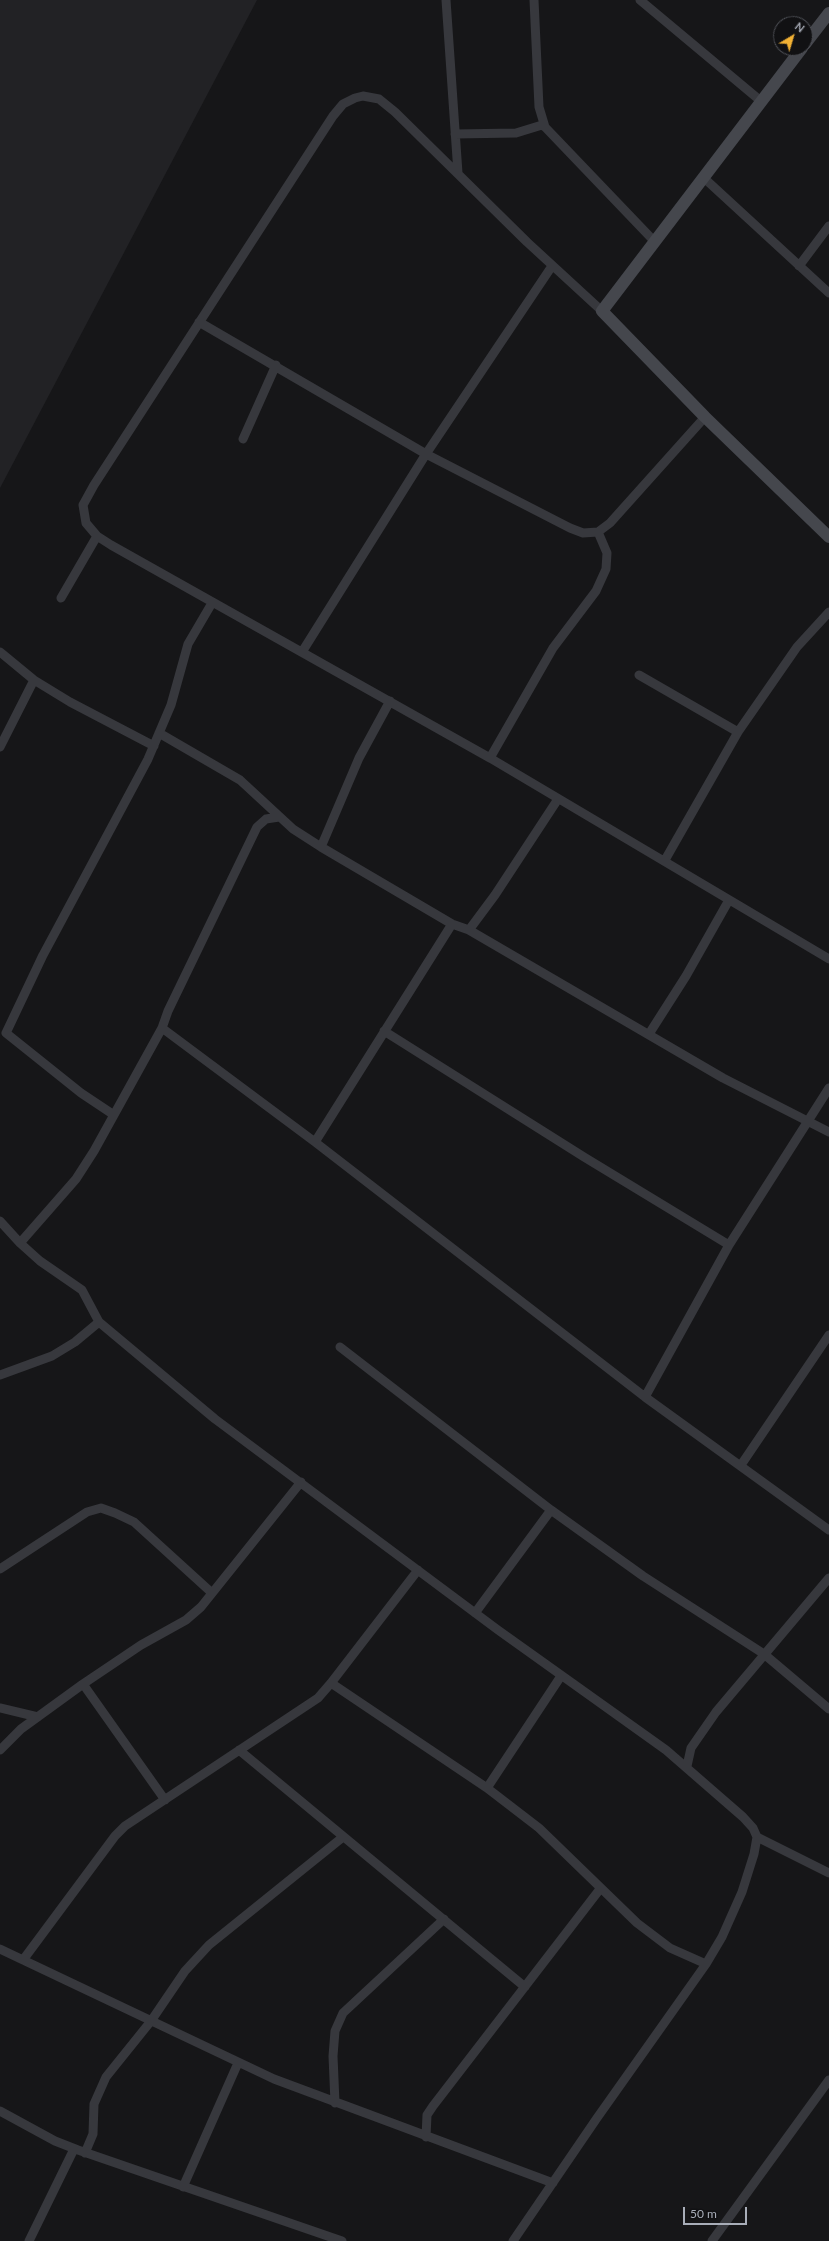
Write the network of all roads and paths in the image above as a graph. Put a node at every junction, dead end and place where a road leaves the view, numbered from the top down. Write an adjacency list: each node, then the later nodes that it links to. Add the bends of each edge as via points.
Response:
1 (446, 0): 9 (street)
2 (534, 0): 8 (street, via 539,107)
3 (640, 0): 7 (street)
4 (829, 14): 5 (street)
5 (813, 34)
6 (796, 56): 7 (street)
7 (762, 102): 11 (street)
8 (545, 127): 9 (street, via 542,125 516,133); 13 (street)
9 (455, 134): 10 (street)
10 (458, 173): 14 (street); 18 (street, via 379,99 363,96 343,104)
11 (704, 178): 13 (street); 15 (street)
12 (829, 226): 15 (street)
13 (655, 242): 17 (street)
14 (552, 266): 17 (street); 22 (street)
15 (799, 266): 16 (street)
16 (829, 293)
17 (602, 311): 20 (street)
18 (199, 322): 19 (street); 24 (street, via 83,505 86,523)
19 (276, 365): 21 (street); 22 (street)
20 (705, 416): 23 (street, via 610,523); 25 (street)
21 (243, 439)
22 (426, 454): 23 (street, via 570,528 583,533); 30 (street)
23 (598, 532): 38 (street, via 607,553 606,569 596,591 553,648)
24 (97, 536): 26 (street); 27 (street)
25 (829, 537)
26 (61, 598)
27 (212, 603): 30 (street); 35 (street, via 188,644 171,705)
28 (829, 612): 34 (street, via 793,652)
29 (0, 652): 32 (street)
30 (302, 652): 33 (street)
31 (639, 674): 34 (street)
32 (34, 680): 36 (street, via 76,706); 37 (street)
33 (390, 701): 38 (street); 41 (street, via 362,751)
34 (738, 732): 42 (street)
35 (159, 733): 36 (street); 40 (street, via 240,780)
36 (154, 746): 48 (street)
37 (0, 747)
38 (490, 758): 39 (street)
39 (558, 799): 42 (street); 45 (street, via 495,896)
40 (279, 817): 41 (street); 47 (street, via 266,819 258,827)
41 (321, 847): 44 (street)
42 (665, 860): 43 (street)
43 (729, 900): 46 (street); 50 (street, via 686,976)
44 (452, 924): 45 (street); 49 (street)
45 (469, 930): 50 (street)
46 (829, 959)
47 (162, 1028): 52 (street); 55 (street)
48 (3, 1030): 52 (street, via 81,1093)
49 (384, 1031): 55 (street); 58 (street)
50 (649, 1034): 53 (street, via 724,1078)
51 (829, 1088): 53 (street)
52 (114, 1115): 57 (street, via 76,1180)
53 (807, 1120): 54 (street); 58 (street)
54 (829, 1132)
55 (315, 1142): 63 (street)
56 (0, 1221): 57 (street)
57 (20, 1243): 59 (street, via 40,1261 82,1290)
58 (729, 1245): 63 (street)
59 (99, 1322): 62 (street, via 75,1342 52,1356); 65 (street, via 215,1419)
60 (829, 1335): 64 (street)
61 (340, 1347): 66 (street)
62 (0, 1375)
63 (645, 1397): 64 (street)
64 (741, 1465): 67 (street)
65 (301, 1482): 69 (street); 71 (street)
66 (551, 1510): 72 (street); 73 (street, via 643,1576)
67 (829, 1530)
68 (0, 1570): 71 (street, via 87,1512 100,1508 115,1512 134,1522)
69 (418, 1570): 72 (street); 75 (street)
70 (829, 1578): 73 (street)
71 (212, 1593): 76 (street, via 186,1620 141,1645)
72 (476, 1613): 74 (street)
73 (764, 1654): 78 (street); 82 (street, via 716,1712 692,1748)
74 (561, 1676): 82 (street); 83 (street)
75 (331, 1683): 81 (street, via 308,1705); 83 (street)
76 (83, 1684): 79 (street); 84 (street)
77 (0, 1708): 79 (street)
78 (829, 1709)
79 (38, 1717): 80 (street, via 21,1729)
80 (0, 1750)
81 (239, 1750): 84 (street); 85 (street)
82 (687, 1766): 86 (street, via 743,1816)
83 (487, 1788): 88 (street, via 539,1828)
84 (165, 1800): 91 (street, via 125,1826 115,1836)
85 (343, 1837): 89 (street); 94 (street, via 204,1951 185,1971)
86 (757, 1837): 87 (street); 92 (street, via 742,1892 722,1937)
87 (829, 1873)
88 (600, 1889): 92 (street, via 637,1923 670,1948); 93 (street)
89 (444, 1919): 93 (street); 97 (street, via 342,2013 335,2031 333,2056)
90 (0, 1949): 91 (street)
91 (23, 1960): 94 (street)
92 (706, 1964): 102 (street)
93 (525, 1987): 99 (street, via 427,2115)
94 (151, 2021): 95 (street); 101 (street, via 106,2077 94,2104 93,2134)
95 (238, 2062): 97 (street, via 274,2080); 103 (street)
96 (829, 2080): 107 (street)
97 (335, 2104): 99 (street)
98 (0, 2111): 100 (street)
99 (426, 2137): 102 (street)
100 (74, 2149): 101 (street); 104 (street)
101 (85, 2153): 103 (street)
102 (553, 2183): 106 (street)
103 (183, 2187): 105 (street)
104 (30, 2241)
105 (342, 2241)
106 (513, 2241)
107 (712, 2241)

